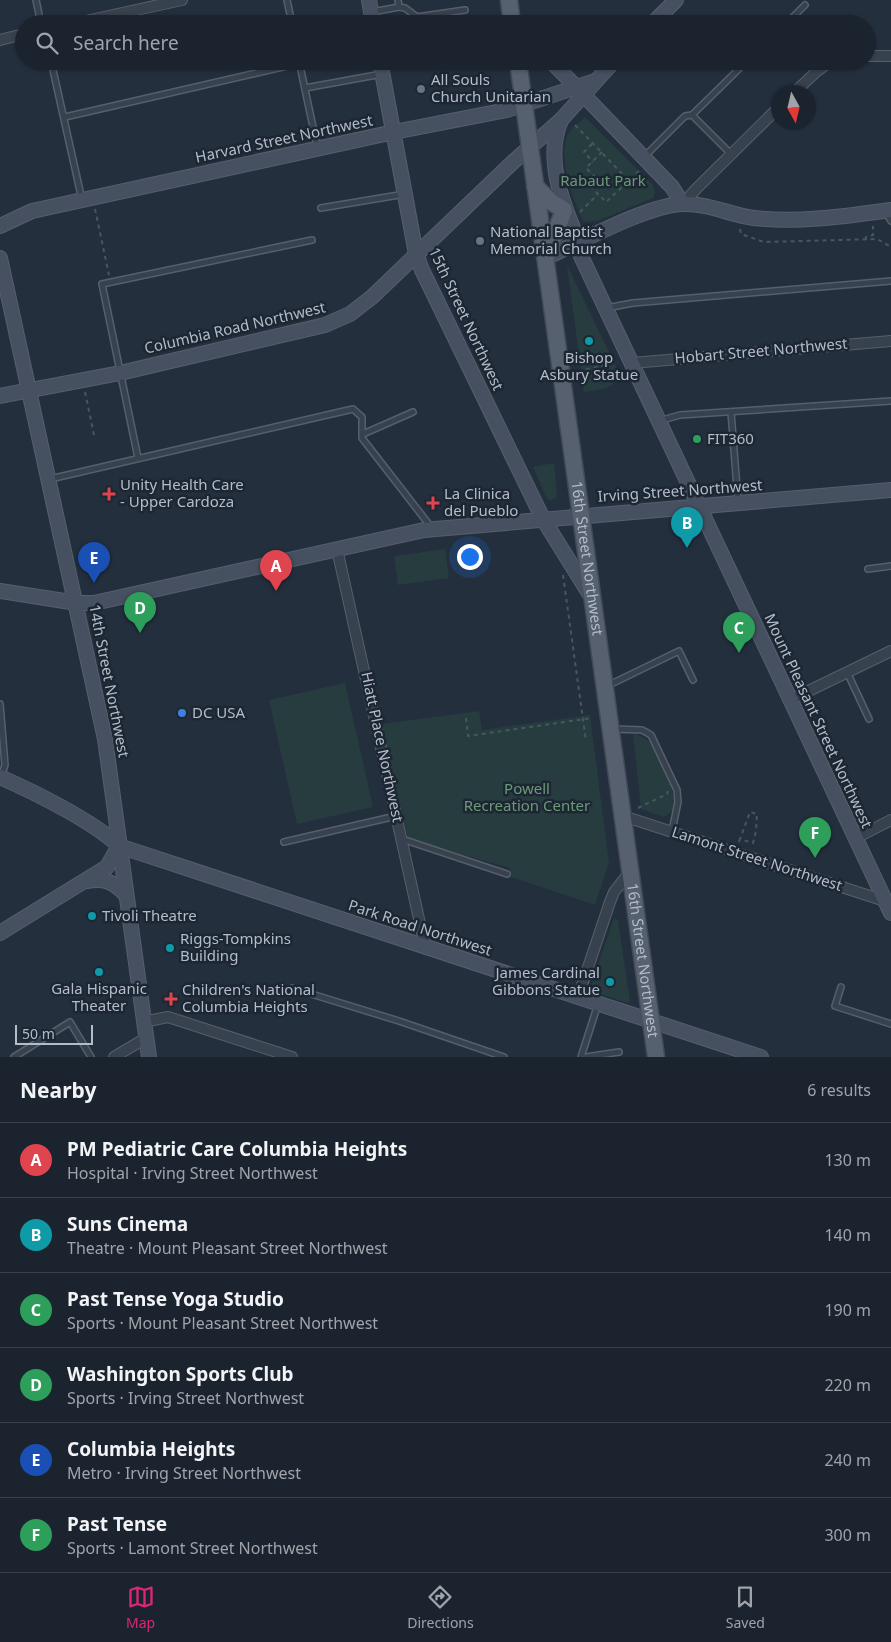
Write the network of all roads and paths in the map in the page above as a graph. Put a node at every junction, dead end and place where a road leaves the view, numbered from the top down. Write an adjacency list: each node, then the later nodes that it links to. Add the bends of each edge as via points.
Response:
1 (36, 0): 10 (lane)
2 (182, 0): 11 (street)
3 (287, 0): 12 (lane)
4 (398, 0): 8 (lane)
5 (509, 0): 16 (main road)
6 (676, 0): 17 (main road)
7 (805, 5): 18 (lane)
8 (399, 7): 13 (lane); 14 (lane)
9 (465, 10): 15 (lane)
10 (39, 15)
11 (113, 15)
12 (290, 15)
13 (373, 15)
14 (414, 15)
15 (431, 15)
16 (511, 15)
17 (661, 15)
18 (795, 15)
19 (15, 36): 20 (street)
20 (0, 40)
21 (876, 56): 22 (street)
22 (891, 56)
23 (53, 70): 39 (lane)
24 (266, 70): 39 (lane)
25 (302, 70): 34 (lane)
26 (374, 70): 34 (lane)
27 (382, 70): 42 (main road, 15th Street Northwest)
28 (519, 70): 36 (main road, 16th Street Northwest)
29 (560, 70): 35 (main road)
30 (605, 70): 35 (main road)
31 (738, 70): 37 (lane)
32 (817, 70): 33 (street)
33 (801, 85)
34 (305, 88): 45 (lane)
35 (580, 91): 36 (main road, Harvard Street Northwest); 40 (main road, Columbia Road Northwest); 48 (main road)
36 (524, 105): 42 (main road, Harvard Street Northwest); 44 (main road, 16th Street Northwest)
37 (692, 114): 47 (lane); 48 (lane, via 685,116)
38 (771, 115): 47 (street)
39 (65, 117): 54 (lane)
40 (561, 120): 44 (main road, Columbia Road Northwest); 57 (main road, Mount Pleasant Street Northwest, via 554,154)
41 (575, 124): 43 (path)
42 (394, 132): 45 (main road, Harvard Street Northwest); 52 (main road, 15th Street Northwest)
43 (593, 143): 46 (path); 49 (path, via 584,152)
44 (530, 147): 51 (main road, 16th Street Northwest); 66 (main road, Columbia Road Northwest)
45 (317, 148): 54 (main road, Harvard Street Northwest)
46 (602, 152): 49 (path); 50 (path)
47 (731, 155): 55 (street)
48 (646, 160): 50 (path); 55 (main road, via 672,187)
49 (593, 162): 53 (path, via 586,168 596,177 588,184)
50 (629, 181): 53 (path, via 606,202)
51 (536, 186): 57 (main road, via 551,202); 68 (main road, 16th Street Northwest)
52 (405, 194): 56 (lane); 66 (main road, 15th Street Northwest)
53 (598, 194): 57 (path)
54 (87, 199): 59 (main road, Harvard Street Northwest, via 32,211); 70 (path)
55 (683, 204): 58 (main road, via 734,215 786,220); 64 (main road, via 635,217)
56 (322, 208)
57 (571, 212): 64 (main road, Mount Pleasant Street Northwest); 68 (main road)
58 (889, 214)
59 (0, 226)
60 (872, 226): 63 (path, via 874,235 866,237)
61 (740, 229): 63 (path, via 741,234 748,238 764,242)
62 (312, 240): 70 (lane)
63 (866, 240): 65 (path, via 877,240)
64 (576, 244): 68 (main road); 71 (main road, Mount Pleasant Street Northwest)
65 (891, 247)
66 (416, 254): 76 (main road, Columbia Road Northwest, via 364,304 336,321); 92 (main road, 15th Street Northwest)
67 (0, 258): 77 (main road, 14th Street Northwest)
68 (546, 258): 91 (main road, 16th Street Northwest)
69 (891, 281): 71 (lane)
70 (110, 282): 76 (lane, via 102,284)
71 (606, 308): 74 (main road, Mount Pleasant Street Northwest)
72 (891, 341): 74 (street, Hobart Street Northwest)
73 (615, 360): 75 (path)
74 (632, 363): 83 (main road, Mount Pleasant Street Northwest)
75 (578, 371)
76 (120, 372): 77 (main road, Columbia Road Northwest); 86 (lane)
77 (30, 390): 79 (main road, Columbia Road Northwest); 87 (main road, 14th Street Northwest)
78 (84, 390): 85 (path)
79 (0, 396)
80 (891, 401): 82 (lane)
81 (413, 412): 84 (lane)
82 (731, 412): 83 (lane, via 680,415); 89 (lane)
83 (659, 421): 90 (main road, Mount Pleasant Street Northwest)
84 (362, 434): 86 (lane, via 362,417 357,411 348,409); 93 (lane)
85 (94, 435)
86 (138, 458): 87 (lane)
87 (50, 479): 100 (main road, 14th Street Northwest)
88 (891, 490): 89 (main road, Irving Street Northwest)
89 (738, 503): 90 (main road, Irving Street Northwest)
90 (699, 507): 91 (main road, Irving Street Northwest); 105 (main road, Mount Pleasant Street Northwest)
91 (581, 515): 92 (main road, Irving Street Northwest); 99 (main road, 16th Street Northwest)
92 (543, 519): 93 (main road, Irving Street Northwest); 99 (main road, 15th Street Northwest)
93 (433, 529): 94 (main road, Irving Street Northwest)
94 (338, 549): 100 (main road, Irving Street Northwest, via 94,603); 116 (street, Hiatt Place Northwest)
95 (562, 566): 109 (path)
96 (891, 566): 97 (lane)
97 (868, 569)
98 (0, 591): 100 (main road, Irving Street Northwest)
99 (592, 598): 104 (main road, 16th Street Northwest)
100 (76, 603): 125 (main road, 14th Street Northwest, via 105,738)
101 (891, 651): 102 (street)
102 (847, 672): 105 (street); 110 (lane)
103 (693, 680): 104 (lane, via 679,651)
104 (605, 687): 111 (main road, 16th Street Northwest)
105 (790, 700): 120 (main road, Mount Pleasant Street Northwest)
106 (0, 704): 113 (lane, via 5,765)
107 (466, 718): 109 (path, via 468,736)
108 (592, 718): 109 (path)
109 (583, 719): 112 (path)
110 (869, 719)
111 (611, 729): 114 (lane, via 647,732); 117 (main road, 16th Street Northwest)
112 (586, 740)
113 (0, 777): 125 (main road, Park Road Northwest, via 92,826)
114 (673, 780): 115 (path, via 667,794); 119 (lane, via 678,795)
115 (638, 808)
116 (397, 816): 121 (street, Hiatt Place Northwest); 123 (lane)
117 (622, 816): 119 (street, Lamont Street Northwest); 126 (main road, 16th Street Northwest)
118 (891, 820): 120 (street)
119 (672, 832): 130 (street, Lamont Street Northwest)
120 (856, 838): 130 (main road, Mount Pleasant Street Northwest)
121 (402, 839): 127 (lane); 132 (street, Hiatt Place Northwest)
122 (740, 839): 122 (path, via 753,843 756,814 750,812); 124 (path)
123 (284, 842)
124 (739, 844)
125 (119, 846): 128 (main road, via 107,867); 129 (main road, 14th Street Northwest); 132 (main road, Park Road Northwest)
126 (630, 873): 135 (street, via 614,892); 137 (main road, 16th Street Northwest)
127 (507, 874)
128 (82, 882): 129 (main road, via 106,880 116,884); 131 (main road)
129 (126, 895): 138 (main road, 14th Street Northwest)
130 (889, 906)
131 (0, 933)
132 (425, 946): 135 (main road, Park Road Northwest)
133 (840, 987): 139 (lane, via 835,1006)
134 (292, 988): 147 (lane)
135 (578, 997): 136 (main road, Park Road Northwest)
136 (598, 1004): 137 (main road, Park Road Northwest); 148 (lane)
137 (651, 1021): 150 (main road, 16th Street Northwest); 151 (main road, Park Road Northwest)
138 (144, 1022): 140 (main road, 14th Street Northwest); 146 (street, via 168,1017)
139 (891, 1024)
140 (146, 1038): 144 (street); 145 (main road, 14th Street Northwest)
141 (619, 1052): 149 (lane)
142 (14, 1057): 143 (lane, via 70,1022)
143 (91, 1057)
144 (114, 1057)
145 (149, 1057)
146 (292, 1057)
147 (504, 1057)
148 (581, 1057)
149 (586, 1057)
150 (656, 1057)
151 (762, 1057)

